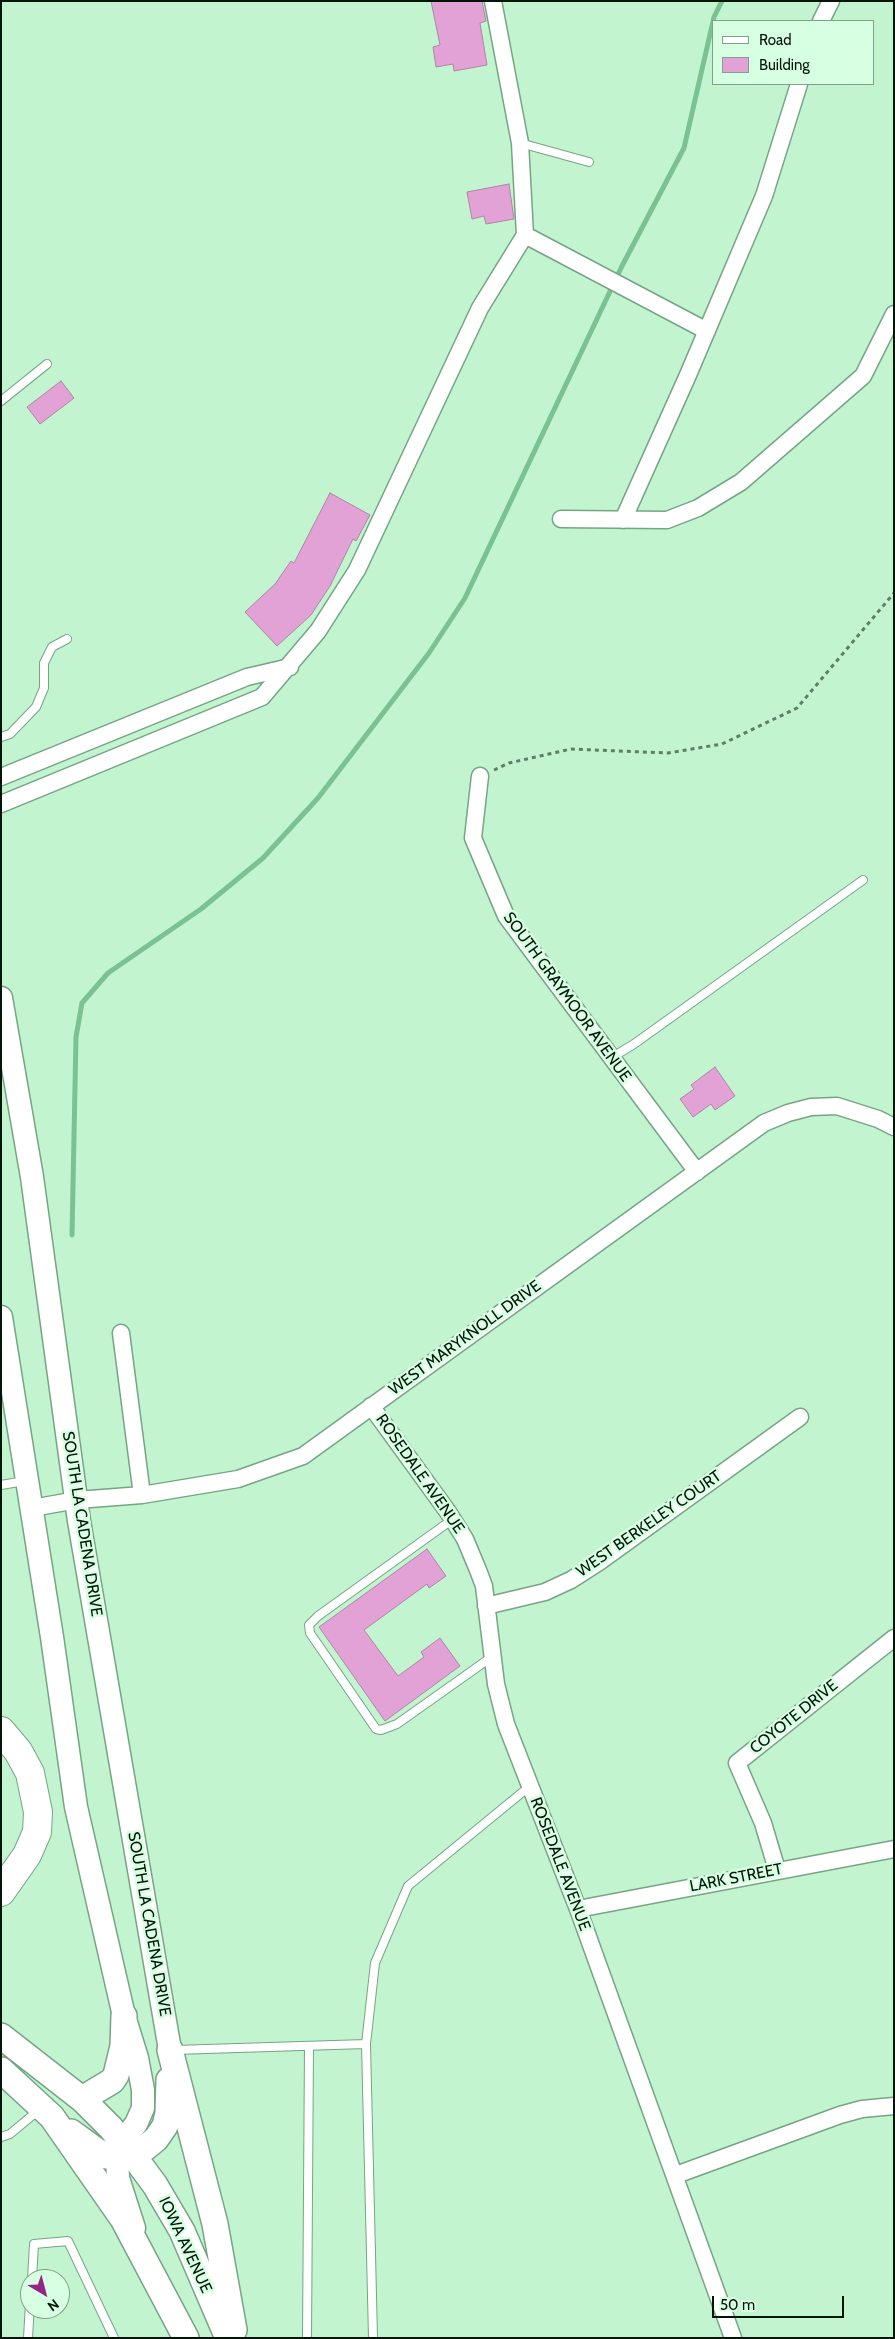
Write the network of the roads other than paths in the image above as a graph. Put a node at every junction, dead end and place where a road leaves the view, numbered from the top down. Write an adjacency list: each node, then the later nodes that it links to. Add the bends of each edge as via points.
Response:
1 (493, 1): 5 (street)
2 (832, 1): 3 (street)
3 (822, 20)
4 (799, 85): 9 (street, via 764,196)
5 (520, 143): 6 (lane); 7 (street)
6 (589, 162)
7 (525, 235): 9 (street); 15 (street, via 480,308 357,570 318,631)
8 (894, 314): 13 (street, via 863,376 741,482 698,508 667,520)
9 (707, 331): 13 (street)
10 (47, 364): 11 (lane)
11 (1, 401)
12 (561, 519): 13 (street)
13 (623, 520)
14 (67, 639): 16 (lane, via 52,647 44,663 44,688 36,707 10,734)
15 (290, 667): 18 (street, via 247,677); 19 (street, via 262,697)
16 (1, 738)
17 (480, 776): 22 (street, SOUTH GRAYMOOR AVENUE, via 473,838 506,916)
18 (1, 777)
19 (1, 804)
20 (863, 880): 22 (lane)
21 (1, 998): 32 (main road, SOUTH LA CADENA DRIVE, via 32,1177)
22 (611, 1058): 24 (street, SOUTH GRAYMOOR AVENUE)
23 (894, 1127): 24 (street, WEST MARYKNOLL DRIVE, via 837,1106 811,1107 764,1123)
24 (697, 1172): 27 (street, WEST MARYKNOLL DRIVE)
25 (1, 1318): 29 (main road)
26 (121, 1333): 31 (street)
27 (371, 1406): 31 (street, WEST MARYKNOLL DRIVE, via 303,1456 238,1480); 34 (street, ROSEDALE AVENUE)
28 (800, 1416): 35 (street, WEST BERKELEY COURT, via 571,1580 545,1592)
29 (27, 1480): 30 (lane); 33 (main road)
30 (1, 1485)
31 (142, 1496): 32 (street, WEST MARYKNOLL DRIVE)
32 (76, 1500): 33 (street, WEST MARYKNOLL DRIVE); 48 (main road, SOUTH LA CADENA DRIVE)
33 (32, 1508): 44 (main road, via 76,1806)
34 (453, 1519): 35 (street, ROSEDALE AVENUE, via 478,1570); 37 (lane, via 318,1616 309,1625 310,1632 376,1729 381,1730 397,1724)
35 (486, 1606): 37 (street, ROSEDALE AVENUE)
36 (894, 1638): 41 (street, COYOTE DRIVE, via 737,1763 763,1823)
37 (492, 1656): 39 (street, ROSEDALE AVENUE, via 506,1724)
38 (1, 1731): 42 (highway, via 30,1774 38,1812 36,1832 27,1856)
39 (530, 1786): 43 (street, ROSEDALE AVENUE); 46 (lane, via 408,1886 374,1963)
40 (894, 1849): 41 (street, LARK STREET)
41 (777, 1870): 43 (street, LARK STREET)
42 (1, 1892)
43 (578, 1909): 55 (street, ROSEDALE AVENUE)
44 (124, 2016): 50 (main road, via 123,2046 116,2075 112,2081); 54 (main road, via 143,2090 143,2108)
45 (1, 2036): 50 (main road, IOWA AVENUE)
46 (366, 2044): 47 (lane); 65 (lane)
47 (309, 2046): 48 (lane); 64 (lane)
48 (170, 2050): 54 (main road, via 165,2126 145,2148); 63 (main road, via 215,2224)
49 (1, 2070): 52 (main road)
50 (82, 2098): 54 (main road, IOWA AVENUE)
51 (894, 2106): 55 (street, via 840,2115)
52 (47, 2112): 53 (lane); 54 (main road, via 97,2152 107,2156); 56 (main road, via 123,2219)
53 (1, 2137)
54 (124, 2150): 56 (main road, via 118,2178); 62 (main road, IOWA AVENUE, via 155,2184 182,2231)
55 (676, 2175): 66 (street, ROSEDALE AVENUE)
56 (142, 2253): 61 (main road)
57 (33, 2269): 60 (lane, via 34,2244 68,2241)
58 (29, 2319): 59 (lane)
59 (28, 2338)
60 (114, 2338)
61 (186, 2338)
62 (228, 2338)
63 (235, 2338)
64 (307, 2338)
65 (373, 2338)
66 (733, 2338)

